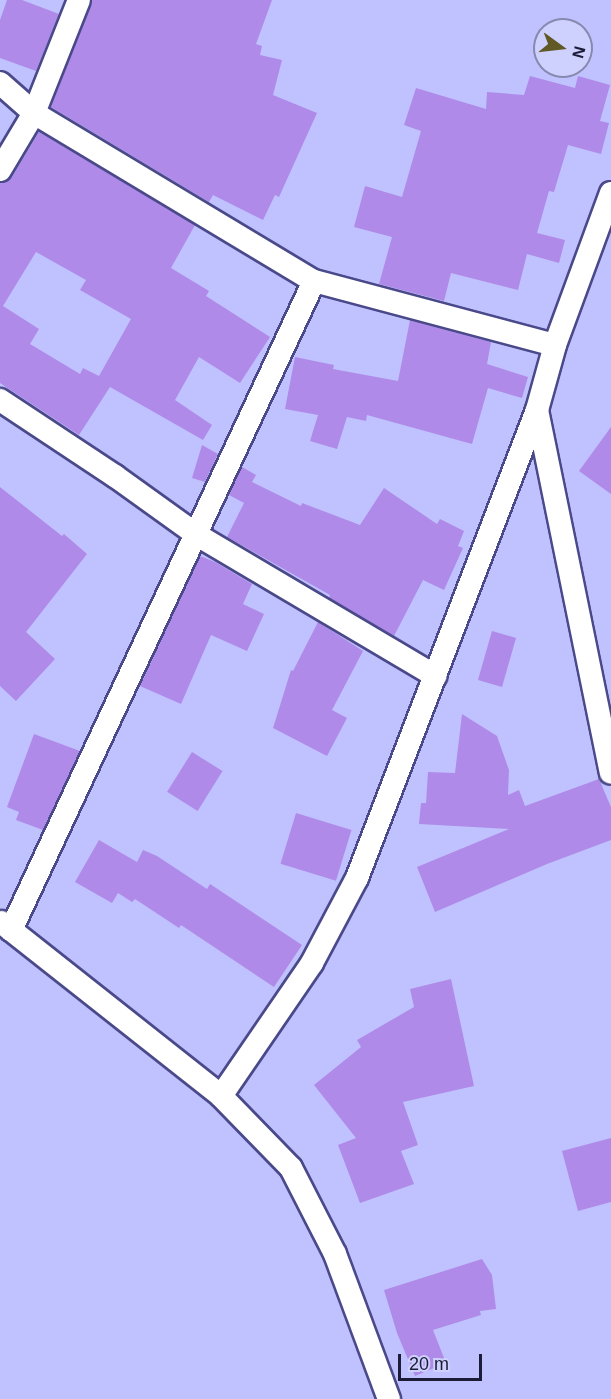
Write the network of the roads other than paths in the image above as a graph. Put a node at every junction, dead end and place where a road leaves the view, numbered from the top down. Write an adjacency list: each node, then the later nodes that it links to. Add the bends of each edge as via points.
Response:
1 (79, 0): 3 (street)
2 (0, 83): 3 (street)
3 (34, 113): 4 (street); 6 (street)
4 (0, 170)
5 (611, 193): 7 (street)
6 (314, 281): 7 (street); 10 (street)
7 (555, 345): 9 (street)
8 (0, 400): 10 (street)
9 (537, 410): 11 (street); 12 (street)
10 (197, 535): 11 (street); 13 (street)
11 (435, 676): 14 (street, via 357,878 312,963)
12 (611, 773)
13 (6, 926): 14 (street)
14 (220, 1096): 15 (street, via 291,1168 335,1254)
15 (388, 1399)

